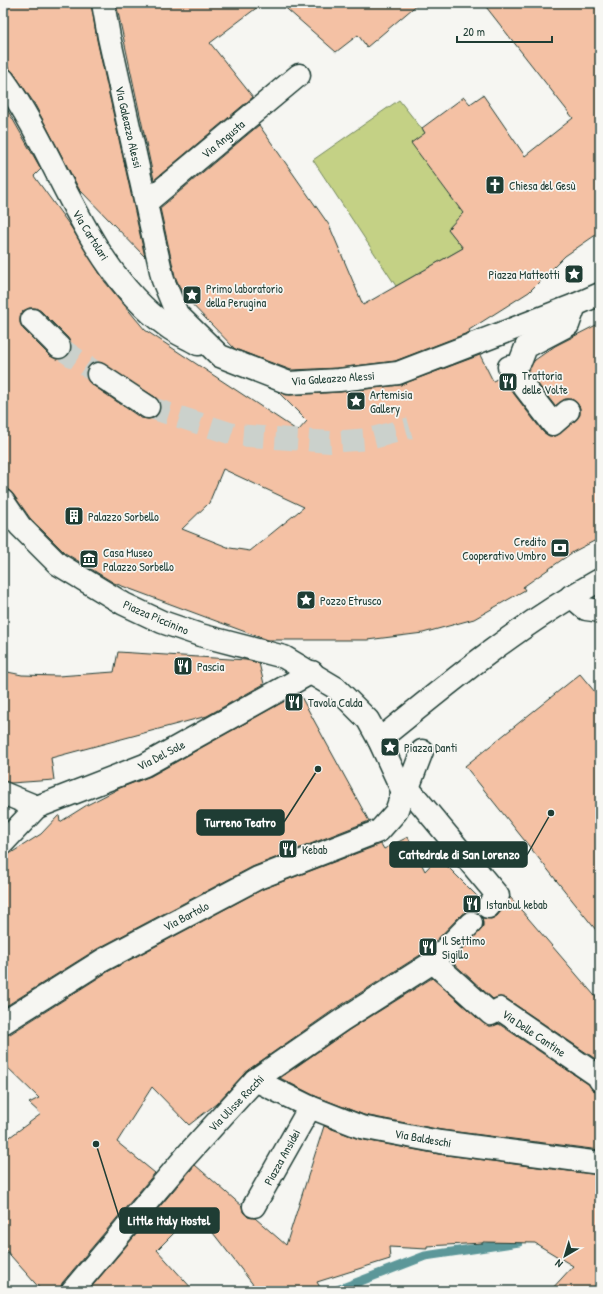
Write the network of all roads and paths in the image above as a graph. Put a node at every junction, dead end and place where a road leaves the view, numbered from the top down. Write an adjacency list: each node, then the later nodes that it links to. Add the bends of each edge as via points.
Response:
1 (103, 3): 4 (street, Via Galeazzo Alessi, via 108,37)
2 (298, 75): 4 (street, Via Angusta)
3 (3, 79): 9 (street, Via Cartolari, via 19,101 79,217 121,283 169,328)
4 (147, 202): 9 (street, Via Galeazzo Alessi, via 163,280 177,314)
5 (600, 294): 6 (street, Via Galeazzo Alessi)
6 (575, 305): 9 (street, Via Galeazzo Alessi, via 398,373 289,383); 12 (street, via 568,325 526,348 515,363 553,424)
7 (32, 320): 8 (street)
8 (59, 347)
9 (220, 356)
10 (98, 374): 11 (street)
11 (148, 407)
12 (568, 412)
13 (3, 501): 17 (street, Piazza Piccinino, via 20,526 58,564 124,604 162,622 200,635 284,657)
14 (600, 580): 15 (street)
15 (571, 596): 16 (street, via 586,609); 18 (street, via 478,660)
16 (600, 611)
17 (312, 672): 18 (street, via 336,688 368,720); 22 (street, Via Del Sole, via 145,765)
18 (380, 740): 20 (street)
19 (422, 751): 20 (street)
20 (406, 790): 24 (street); 27 (street, Via Bartolo, via 396,812 380,831 258,878 103,960)
21 (3, 793): 22 (street)
22 (37, 807): 23 (street)
23 (3, 843)
24 (493, 902)
25 (471, 923): 26 (street, Via Ulisse Rocchi)
26 (433, 962): 28 (street, Via Ulisse Rocchi); 29 (street, Via Delle Cantine, via 490,1014 500,1009 598,1076)
27 (3, 1023)
28 (255, 1080): 30 (street, Via Baldeschi); 33 (street, Via Ulisse Rocchi, via 181,1162)
29 (600, 1080)
30 (310, 1107): 31 (street, Via Baldeschi, via 361,1127 440,1142); 32 (street, Piazza Ansidei)
31 (600, 1163)
32 (254, 1206)
33 (72, 1291)

